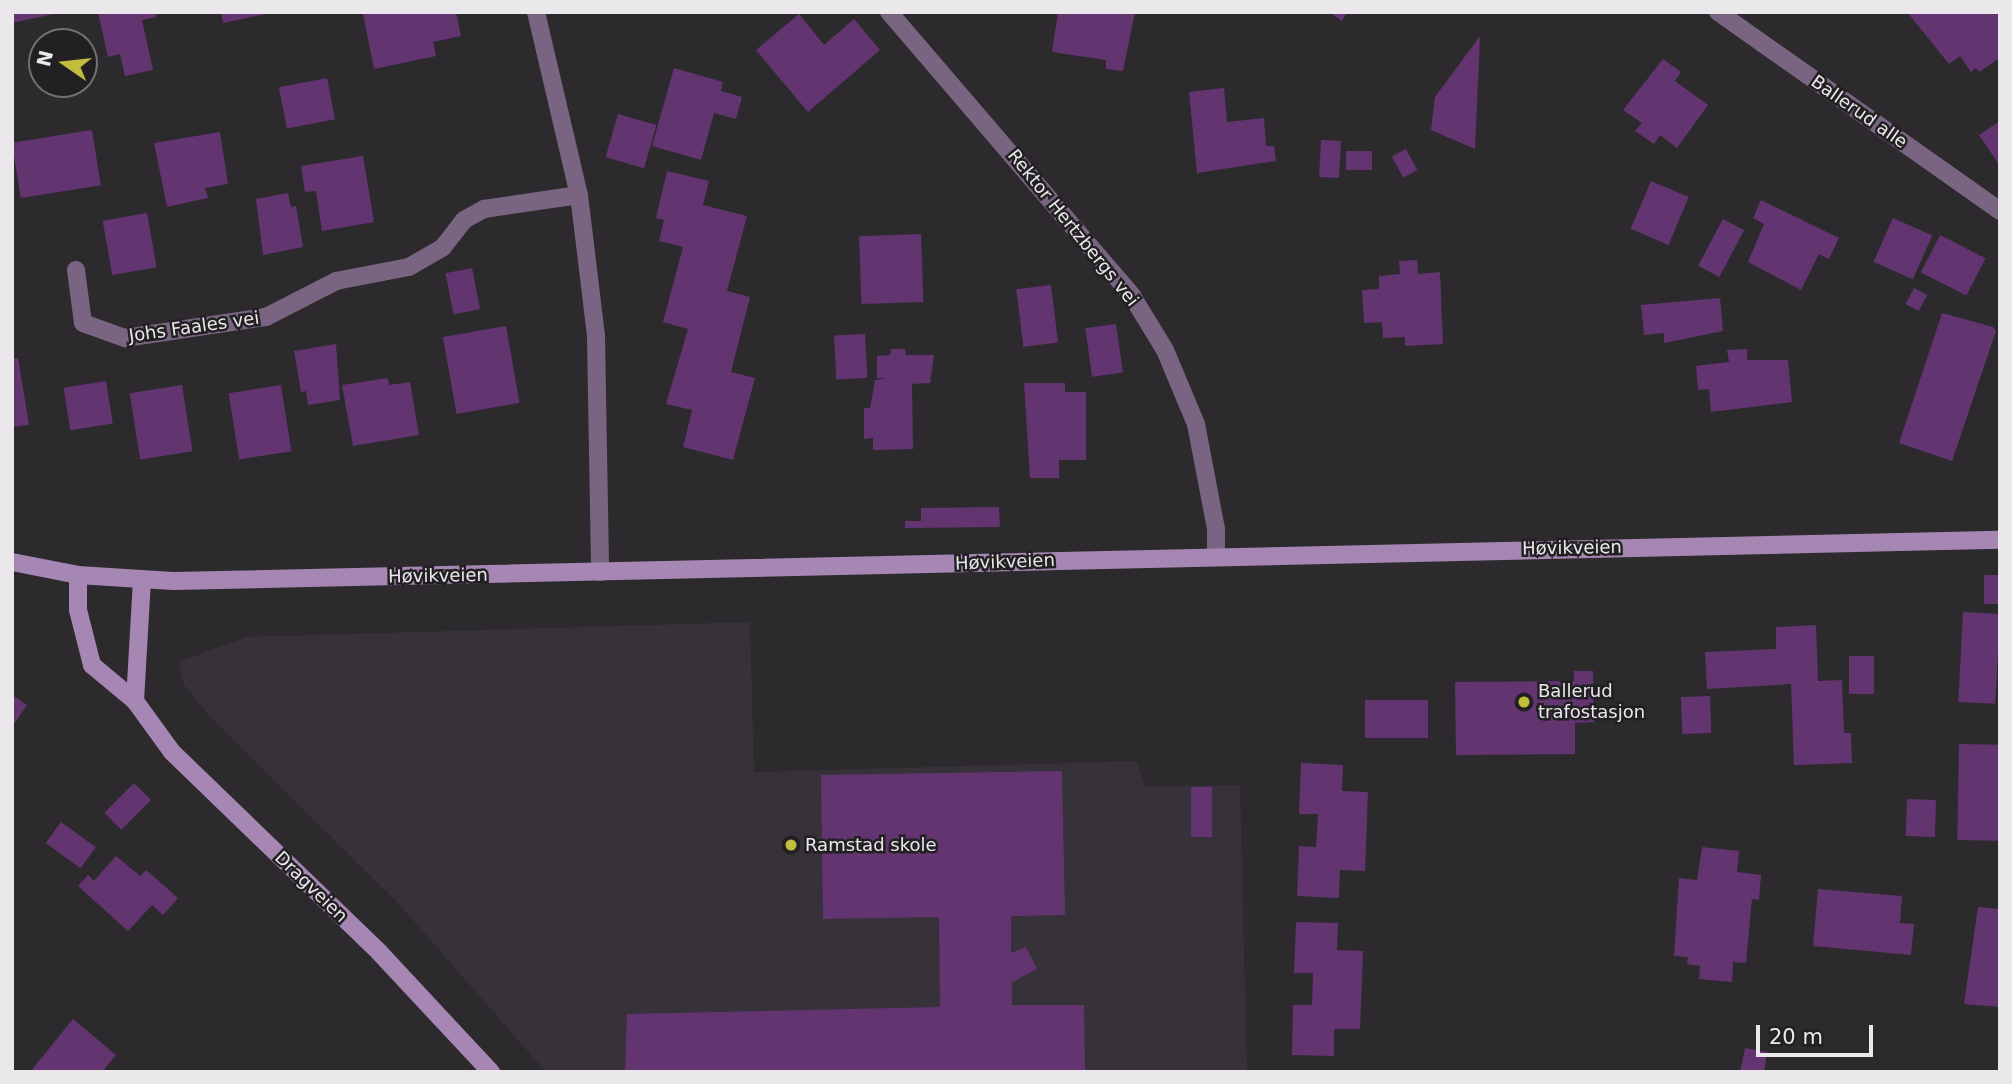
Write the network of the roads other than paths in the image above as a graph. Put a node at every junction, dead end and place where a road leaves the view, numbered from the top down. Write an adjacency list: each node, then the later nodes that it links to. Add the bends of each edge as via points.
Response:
1 (536, 12): 4 (street)
2 (889, 12): 8 (street, Rektor Hertzbergs vei, via 1132,296 1165,350 1196,424 1216,528)
3 (1718, 12): 5 (street, Ballerud alle)
4 (579, 195): 6 (street, Johs Faales vei, via 484,209 464,220 443,247 410,267 336,281 267,317 138,337 125,338 83,323); 10 (street, via 596,336)
5 (2000, 211)
6 (76, 270)
7 (2000, 540): 8 (main road, Høvikveien)
8 (1216, 556): 10 (main road, Høvikveien)
9 (12, 562): 11 (main road, Høvikveien)
10 (600, 572): 12 (main road, Høvikveien)
11 (78, 575): 12 (main road, Høvikveien); 13 (main road, Dragveien, via 78,610 92,665)
12 (142, 581): 13 (main road)
13 (135, 701): 14 (main road, Dragveien, via 172,752 379,952)
14 (491, 1072)

